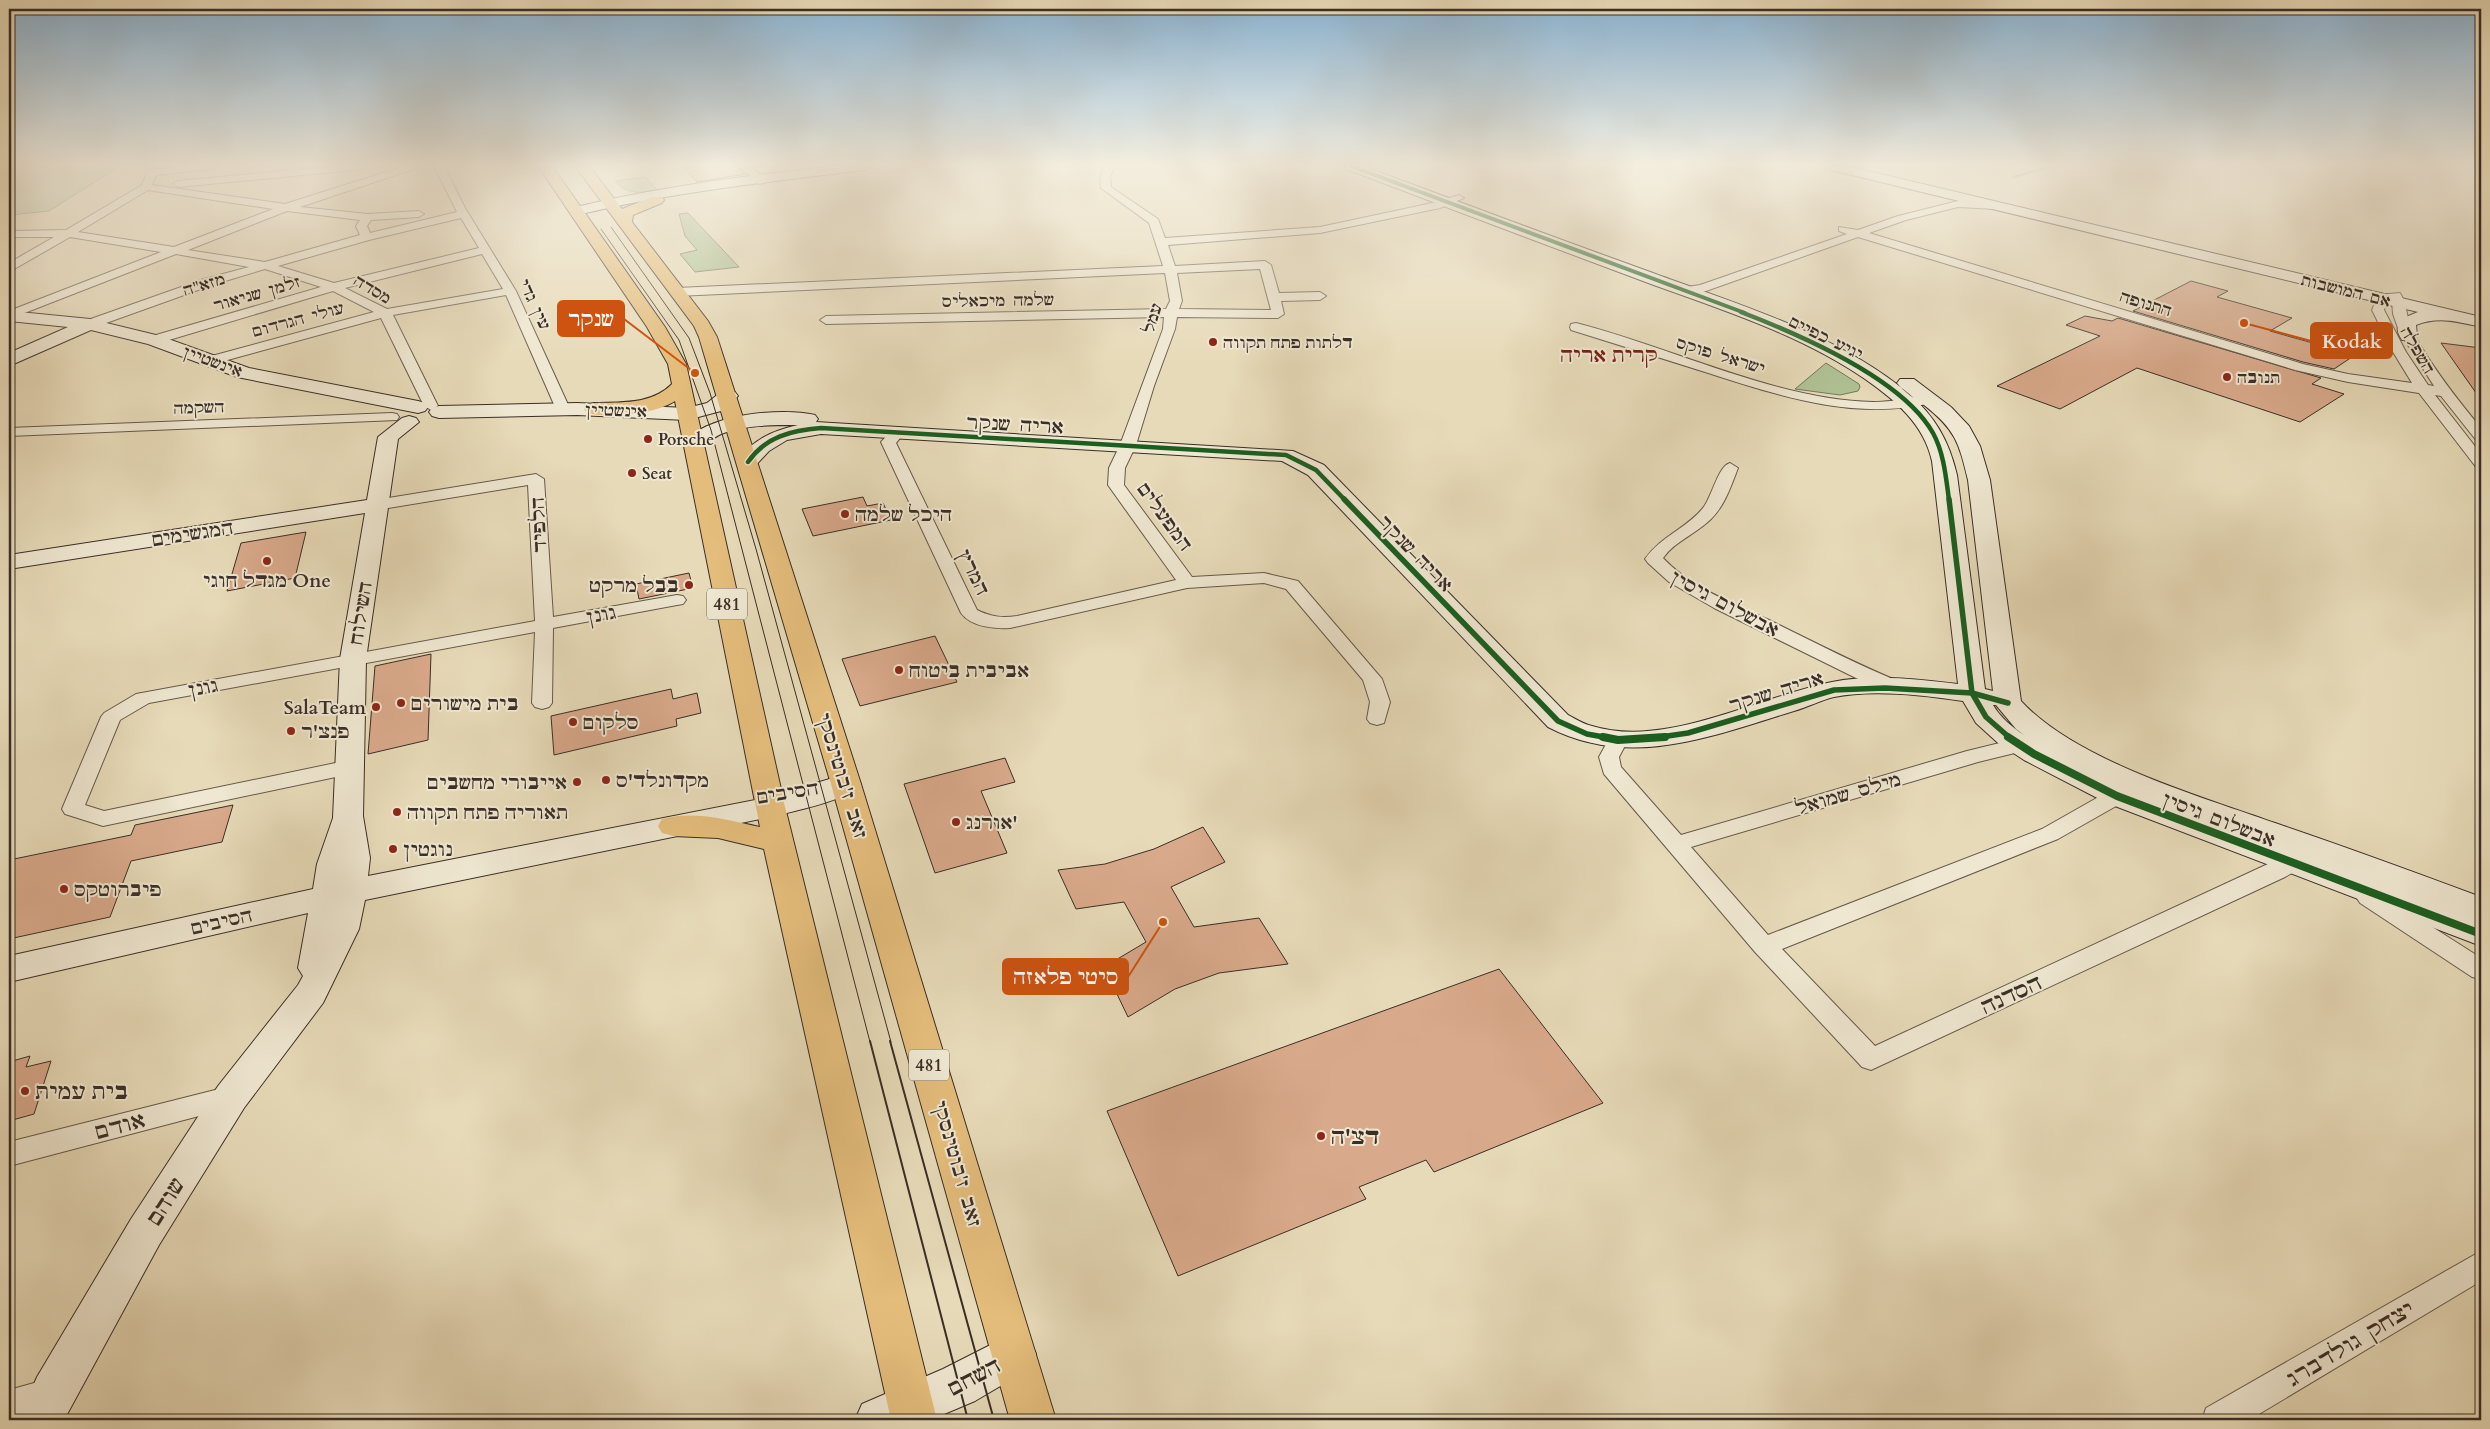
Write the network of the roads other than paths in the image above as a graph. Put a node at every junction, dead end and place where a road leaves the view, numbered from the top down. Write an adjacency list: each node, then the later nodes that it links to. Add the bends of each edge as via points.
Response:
1 (23, 233): 19 (street, מסדה)
2 (66, 233): 26 (street)
3 (71, 233): 23 (street, מסדה)
4 (219, 233): 23 (street)
5 (364, 233): 21 (street)
6 (384, 233): 21 (street, מזא"ה)
7 (474, 233): 24 (street, עין גדי)
8 (591, 233): 48 (main road, 481, via 667,344 677,364)
9 (632, 233): 31 (main road, זאב ז'בוטינסקי / 481)
10 (1158, 233): 22 (street, עמל)
11 (1285, 233): 22 (street)
12 (1544, 233): 29 (street, יגיע כפיים)
13 (1546, 233): 29 (street, יגיע כפיים)
14 (1834, 233): 29 (street)
15 (1853, 233): 20 (street, התנופה)
16 (1861, 233): 20 (street)
17 (2108, 233): 34 (street, אם המושבות, via 2331,286 2360,298)
18 (2115, 233): 34 (street, אם המושבות)
19 (9, 234)
20 (1857, 234): 29 (street); 49 (street, התנופה, via 2300,367 2348,378)
21 (366, 237): 25 (street, מזא"ה)
22 (1162, 242): 27 (street, עמל)
23 (173, 250): 25 (street, מסדה); 37 (street)
24 (485, 250): 28 (street, זלמן שניאור); 30 (street, עין גדי)
25 (266, 266): 28 (street, מסדה); 42 (street, מזא"ה, via 143,303)
26 (9, 268)
27 (1170, 269): 31 (street); 33 (street, via 1265,265); 36 (street, עמל, via 1176,301)
28 (334, 287): 35 (street, מסדה); 45 (street, זלמן שניאור)
29 (1706, 287): 52 (street, יגיע כפיים, via 1838,355); 52 (street, יגיע כפיים, via 1857,352 1900,377)
30 (510, 291): 35 (street, עולי הגרדום); 53 (street, עין גדי)
31 (677, 292): 51 (main road, זאב ז'בוטינסקי / 481, via 708,337)
32 (1320, 296): 33 (street)
33 (1274, 297): 36 (street, שלמה מיכאליס, via 1278,314)
34 (2389, 302): 38 (street, אם המושבות); 39 (street, אם המושבות); 44 (street, השפלה); 49 (street, השפלה, via 2388,333)
35 (385, 313): 47 (street, עולי הגרדום); 55 (street, מסדה)
36 (1171, 313): 40 (street, שלמה מיכאליס); 62 (street, עמל, via 1169,329)
37 (9, 316): 42 (street, אינשטיין)
38 (2453, 316): 41 (street, אם המושבות); 44 (street, via 2416,317 2407,322)
39 (2481, 316)
40 (826, 320)
41 (2481, 322)
42 (90, 324): 45 (street, אינשטיין); 46 (street, מזא"ה)
43 (1576, 327): 52 (street, ישראל פוקס, via 1800,396 1839,404)
44 (2408, 336): 50 (street, השפלה)
45 (154, 340): 47 (street, אינשטיין)
46 (9, 360)
47 (213, 360): 55 (street, אינשטיין, via 244,373)
48 (682, 385): 54 (main road, via 674,394 645,406); 56 (main road, 481)
49 (2421, 388): 50 (street, התנופה); 64 (street, השפלה)
50 (2444, 392): 60 (street, השפלה)
51 (728, 396): 56 (street, אינשטיין, via 714,407); 57 (main road, זאב ז'בוטינסקי / 481)
52 (1912, 400): 72 (street, יגיע כפיים, via 1938,440 1946,475); 80 (street, יגיע כפיים, via 1953,420 1970,446 1979,480)
53 (563, 409): 54 (street, אינשטיין); 55 (street, אינשטיין)
54 (594, 409): 56 (street, אינשטיין)
55 (418, 413): 58 (street, השקמה); 66 (street, השילוח, via 388,437)
56 (688, 414): 61 (main road, 481)
57 (737, 424): 59 (street, אריה שנקר, via 793,418 886,427); 61 (street, אריה שנקר, via 705,433); 63 (main road, זאב ז'בוטינסקי / 481)
58 (9, 432)
59 (898, 432): 62 (street, אריה שנקר); 63 (street, אריה שנקר, via 807,428 770,440); 68 (street, המרץ, via 888,442 970,613 982,621 1002,624 1025,620)
60 (2481, 436)
61 (694, 444): 85 (main road, 481)
62 (1128, 445): 68 (street, המפעלים, via 1117,468 1116,485); 81 (street, אריה שנקר, via 1286,455 1305,463 1322,476 1558,721 1587,734)
63 (748, 462): 83 (main road, זאב ז'בוטינסקי / 481)
64 (2481, 464)
65 (1730, 468): 73 (street, אבשלום גיסין, via 1714,506 1658,551 1654,559 1662,570 1710,598)
66 (376, 505): 67 (street, המגשימים); 70 (street, הלפיד, via 536,479); 71 (street, השילוח)
67 (9, 562)
68 (1187, 583): 79 (street, via 1264,578 1292,585 1372,679 1380,702)
69 (677, 600): 70 (street, גונן)
70 (544, 625): 71 (street, גונן); 78 (street, הלפיד)
71 (353, 660): 82 (street, השילוח); 82 (street, גונן, via 143,698 111,718 73,809 103,819)
72 (1968, 663): 75 (street, via 1952,679); 77 (street, יגיע כפיים)
73 (1856, 670): 74 (street); 75 (street, אבשלום גיסין)
74 (1834, 690): 75 (street, אריה שנקר); 76 (street, אריה שנקר)
75 (1913, 693): 76 (street, אריה שנקר); 77 (street, אריה שנקר); 80 (street)
76 (1803, 699): 81 (street, אריה שנקר, via 1688,733)
77 (1974, 699): 80 (street, אבשלום גיסין)
78 (542, 703)
79 (1377, 719)
80 (2009, 726): 84 (street, אבשלום גיסין, via 2066,772); 88 (street, מילס שמואל, via 1974,756); 93 (street, אבשלום גיסין, via 2018,717 2035,731 2106,768)
81 (1618, 740): 88 (street, via 1609,757 1611,769)
82 (350, 767): 92 (street, השילוח, via 348,816 338,844)
83 (846, 784): 85 (street, הסיבים, via 807,798); 101 (main road, זאב ז'בוטינסקי / 481)
84 (2117, 796): 89 (street, אבשלום גיסין); 95 (street, via 2050,834)
85 (769, 800): 86 (street, הסיבים); 87 (main road, 481); 90 (street, הסיבים, via 598,829)
86 (673, 826): 87 (main road, via 718,828); 90 (street, הסיבים)
87 (778, 842): 104 (main road, 481)
88 (1676, 844): 95 (street, הסדנה)
89 (2290, 863): 91 (street, אבשלום גיסין); 95 (street, הסדנה, via 2278,872 1871,1059)
90 (433, 873): 92 (street, הסיבים)
91 (2349, 885): 94 (street, אבשלום גיסין); 97 (street)
92 (339, 894): 96 (street, הסיבים); 98 (street, שוהם, via 311,994)
93 (2481, 909)
94 (2481, 934)
95 (1764, 946)
96 (9, 969)
97 (2481, 970)
98 (231, 1096): 99 (street, אודם); 103 (street, שוהם, via 145,1232)
99 (9, 1154)
100 (2481, 1265): 106 (street, יצחק גולדברג)
101 (1014, 1354): 104 (street, השחם); 105 (main road, זאב ז'בוטינסקי / 481)
102 (9, 1406): 103 (street)
103 (47, 1407)
104 (901, 1416)
105 (1033, 1420)
106 (2218, 1420)

